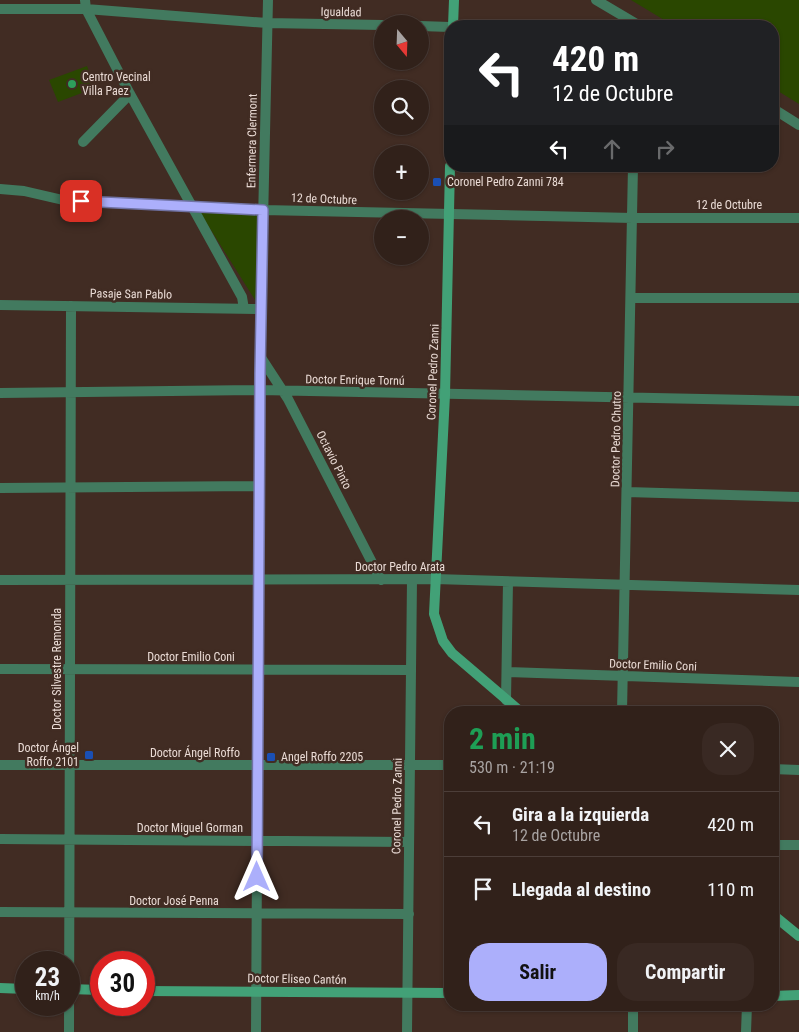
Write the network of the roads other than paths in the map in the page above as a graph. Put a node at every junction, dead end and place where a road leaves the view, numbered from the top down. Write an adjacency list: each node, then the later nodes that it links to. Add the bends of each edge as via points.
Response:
1 (268, 0): 8 (street, Enfermera Clermont)
2 (454, 0): 6 (main road)
3 (596, 0): 7 (street)
4 (86, 5): 5 (street, Igualdad); 8 (street, Igualdad); 12 (street)
5 (0, 9)
6 (453, 20)
7 (626, 20)
8 (268, 23): 9 (street, Igualdad); 20 (street, Enfermera Clermont)
9 (374, 25)
10 (429, 26): 11 (street)
11 (444, 27)
12 (130, 94): 15 (street); 19 (street)
13 (779, 112): 14 (street)
14 (799, 124)
15 (82, 142)
16 (450, 172): 21 (main road, Coronel Pedro Zanni)
17 (633, 172): 22 (street, Doctor Pedro Chutro)
18 (0, 189): 19 (street, 12 de Octubre, via 63,200)
19 (191, 205): 20 (street, 12 de Octubre); 28 (street, via 242,297)
20 (263, 210): 21 (street, 12 de Octubre); 29 (street, Enfermera Clermont)
21 (449, 215): 22 (street, 12 de Octubre); 35 (main road, Coronel Pedro Zanni)
22 (633, 218): 23 (street, 12 de Octubre); 24 (street, Doctor Pedro Chutro)
23 (799, 218)
24 (631, 298): 25 (street); 36 (street, Doctor Pedro Chutro)
25 (799, 298)
26 (0, 305): 27 (street, Pasaje San Pablo)
27 (71, 306): 28 (street, Pasaje San Pablo); 34 (street, Doctor Silvestre Remonda)
28 (244, 309): 29 (street, Pasaje San Pablo)
29 (261, 309): 30 (street, Enfermera Clermont)
30 (260, 355): 31 (street, Enfermera Clermont); 32 (street, Octavio Pinto)
31 (260, 390): 32 (street, Doctor Enrique Tornú); 34 (street, Doctor Enrique Tornú); 38 (street, Enfermera Clermont)
32 (283, 391): 35 (street, Doctor Enrique Tornú); 47 (street, Octavio Pinto)
33 (0, 393): 34 (street, Doctor Enrique Tornú)
34 (71, 393): 39 (street, Doctor Silvestre Remonda)
35 (445, 395): 36 (street, Doctor Enrique Tornú); 44 (main road, Coronel Pedro Zanni)
36 (629, 397): 37 (street, Doctor Enrique Tornú); 41 (street, Doctor Pedro Chutro)
37 (799, 401)
38 (259, 486): 39 (street); 43 (street, Enfermera Clermont)
39 (70, 487): 40 (street); 46 (street, Doctor Silvestre Remonda)
40 (0, 488)
41 (627, 492): 42 (street); 50 (street, Doctor Pedro Chutro)
42 (799, 497)
43 (258, 579): 46 (street, Doctor Pedro Arata); 47 (street, Doctor Pedro Arata); 54 (street, Enfermera Clermont)
44 (435, 579): 48 (street, Doctor Pedro Arata); 49 (street, Doctor Pedro Arata); 59 (main road, via 434,614 443,641 459,661)
45 (0, 580): 46 (street, Doctor Pedro Arata)
46 (70, 580): 53 (street, Doctor Silvestre Remonda)
47 (382, 580): 48 (street, Doctor Pedro Arata)
48 (412, 580): 55 (street, Coronel Pedro Zanni)
49 (508, 582): 50 (street, Doctor Pedro Arata); 56 (street)
50 (625, 585): 51 (street, Doctor Pedro Arata); 57 (street, Doctor Pedro Chutro)
51 (799, 590)
52 (0, 669): 53 (street, Doctor Emilio Coni)
53 (70, 669): 54 (street, Doctor Emilio Coni); 63 (street, Doctor Silvestre Remonda)
54 (258, 669): 55 (street, Doctor Emilio Coni); 64 (street, Enfermera Clermont)
55 (411, 670): 65 (street, Coronel Pedro Zanni)
56 (507, 672): 57 (street, Doctor Emilio Coni); 59 (street)
57 (623, 677): 58 (street, Doctor Emilio Coni); 61 (street, Doctor Pedro Chutro)
58 (799, 682)
59 (506, 700): 60 (main road)
60 (514, 706)
61 (622, 706)
62 (0, 765): 63 (street, Doctor Ángel Roffo)
63 (70, 765): 64 (street, Doctor Ángel Roffo); 70 (street, Doctor Silvestre Remonda)
64 (257, 765): 65 (street, Doctor Ángel Roffo); 71 (street, Enfermera Clermont)
65 (410, 765): 66 (street, Doctor Ángel Roffo); 72 (street, Coronel Pedro Zanni)
66 (444, 765)
67 (779, 769): 68 (street)
68 (799, 770)
69 (0, 839): 70 (street, Doctor Miguel Gorman)
70 (69, 840): 71 (street, Doctor Miguel Gorman); 76 (street, Doctor Silvestre Remonda)
71 (257, 841): 72 (street, Doctor Miguel Gorman); 77 (street, Enfermera Clermont)
72 (409, 842): 78 (street, Coronel Pedro Zanni)
73 (779, 845): 74 (street)
74 (799, 846)
75 (0, 912): 76 (street, Doctor José Penna)
76 (69, 913): 77 (street, Doctor José Penna); 81 (street, Doctor Silvestre Remonda)
77 (257, 914): 78 (street, Doctor José Penna); 85 (street, Enfermera Clermont)
78 (408, 914): 86 (street, Coronel Pedro Zanni)
79 (779, 921): 80 (main road)
80 (799, 936)
81 (69, 951)
82 (0, 988): 83 (main road)
83 (15, 989)
84 (155, 991): 85 (main road, Doctor Eliseo Cantón)
85 (256, 991): 86 (main road, Doctor Eliseo Cantón); 94 (street, Enfermera Clermont)
86 (408, 993): 87 (main road, Doctor Eliseo Cantón); 95 (street, Coronel Pedro Zanni)
87 (444, 993)
88 (799, 995): 89 (main road)
89 (779, 996)
90 (633, 1011): 96 (street)
91 (747, 1011): 97 (street)
92 (69, 1016): 93 (street, Doctor Silvestre Remonda)
93 (69, 1032)
94 (256, 1032)
95 (407, 1032)
96 (633, 1032)
97 (746, 1032)

